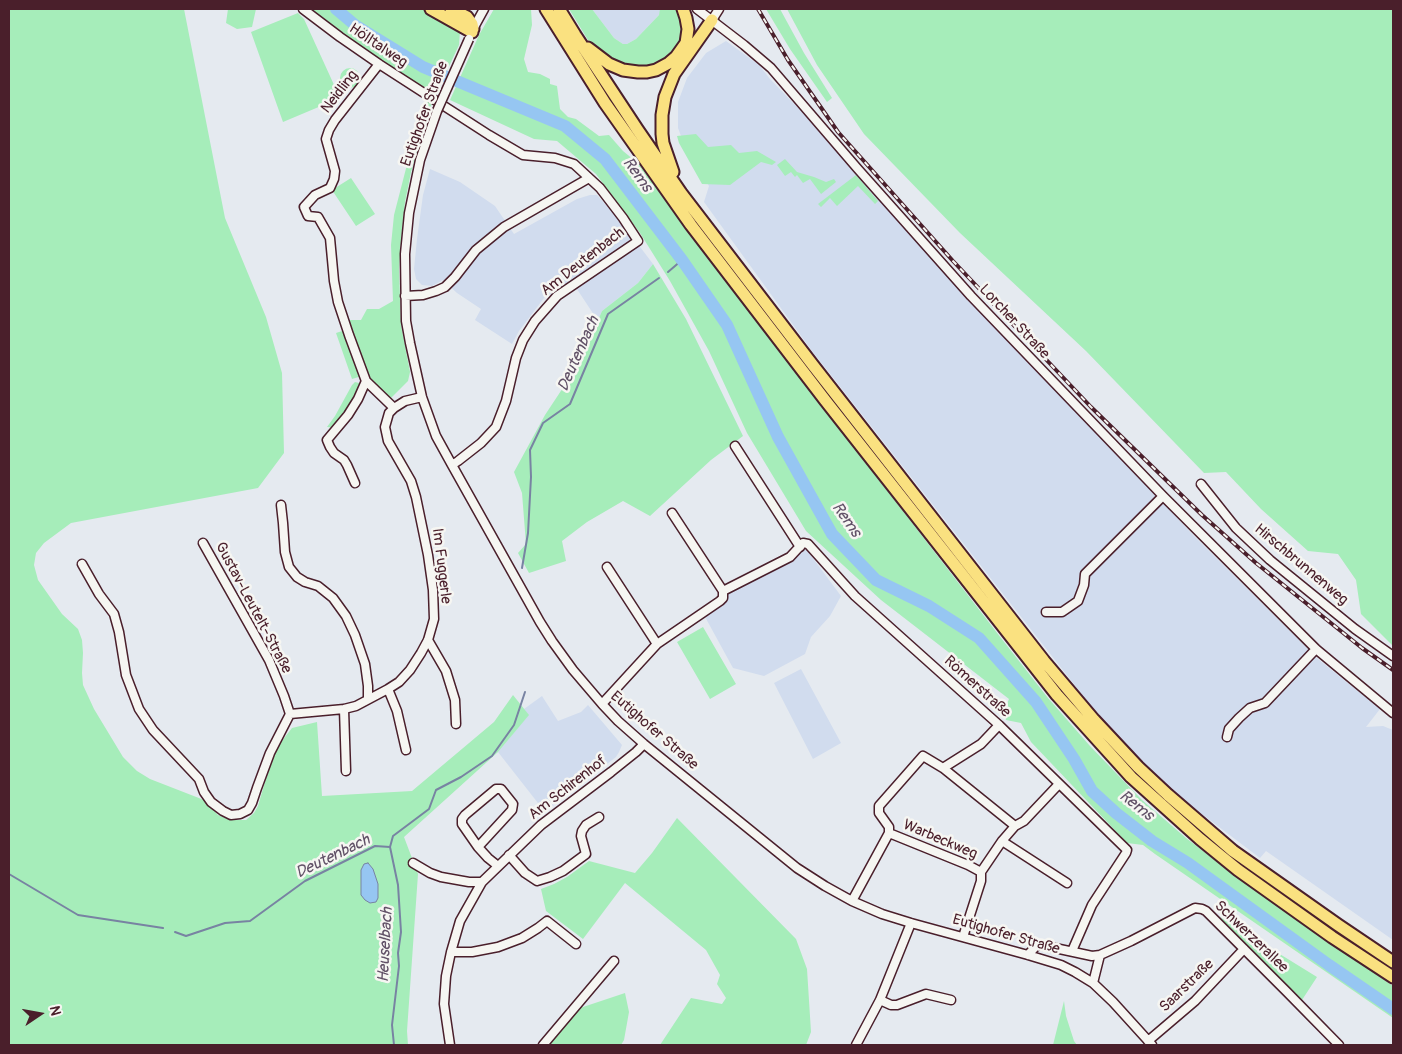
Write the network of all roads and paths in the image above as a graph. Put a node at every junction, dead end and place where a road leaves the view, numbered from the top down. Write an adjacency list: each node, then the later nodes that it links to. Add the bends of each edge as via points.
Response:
1 (303, 9): 15 (street, Hölltalweg)
2 (431, 9): 12 (highway)
3 (476, 9): 10 (highway)
4 (484, 9): 12 (street, Eutighofer Straße)
5 (546, 9): 76 (highway, via 620,124 692,225 1057,695 1131,777 1200,839 1246,876)
6 (559, 9): 13 (highway)
7 (683, 9): 14 (highway, via 688,29)
8 (697, 9): 11 (street, Lorcher Straße)
9 (719, 9): 11 (street)
10 (456, 11): 12 (highway, via 470,20)
11 (712, 20): 14 (highway, via 702,24); 18 (highway, via 674,74 663,106 663,143); 27 (street, Lorcher Straße, via 771,68 971,296)
12 (471, 34): 19 (street, Eutighofer Straße, bridge, via 420,160 409,213)
13 (575, 35): 14 (highway, via 609,64 638,72 656,70 668,63); 18 (highway)
14 (686, 42)
15 (379, 64): 16 (street, Hölltalweg); 20 (street, Neidling, via 329,130 326,139 335,171 330,188 315,195 304,206 308,216 318,217 330,238 338,302)
16 (463, 118): 17 (street, Am Deutenbach, via 523,155 564,160 574,164)
17 (589, 178): 19 (street, via 504,227 476,250 445,286 429,293); 24 (street, Am Deutenbach, via 638,240 557,296 535,321 516,358 496,427)
18 (682, 194): 75 (highway, via 1038,653 1116,745 1233,851)
19 (405, 296): 21 (street, Eutighofer Straße, via 406,321)
20 (366, 381): 22 (street); 25 (street, via 348,415 327,440 334,453 344,460)
21 (422, 397): 22 (street); 24 (street, Eutighofer Straße, via 436,436)
22 (394, 408): 36 (street, Im Fuggerle, via 386,420 386,434 411,481 428,555 434,619)
23 (735, 446): 31 (street, Römerstraße)
24 (452, 465): 42 (street, Eutighofer Straße, via 552,641)
25 (355, 484)
26 (1201, 484): 39 (street, Hirschbrunnenweg, via 1236,528 1270,560)
27 (1163, 496): 35 (street, via 1085,574 1078,601 1062,612); 38 (street, Lorcher Straße)
28 (281, 505): 41 (street, via 289,566 297,577 318,586 333,598 346,616 365,664)
29 (672, 513): 34 (street)
30 (202, 543): 45 (street, Gustav-Leutelt-Straße, via 269,660)
31 (803, 545): 34 (street, via 790,557); 47 (street, Römerstraße, via 808,544 855,596)
32 (82, 564): 45 (street, via 114,614 126,675 139,709 153,730 199,779 211,802 222,811 240,814 248,810)
33 (607, 567): 37 (street)
34 (722, 592): 37 (street, via 720,601)
35 (1046, 612)
36 (428, 640): 40 (street, Im Fuggerle, via 410,670); 46 (street, via 446,671 455,700)
37 (657, 644): 42 (street)
38 (1316, 650): 44 (street, Lorcher Straße); 48 (street, via 1265,703 1250,708 1239,718 1229,729)
39 (1393, 656)
40 (388, 690): 41 (street, Im Fuggerle); 50 (street, via 397,711)
41 (368, 699): 43 (street, Im Fuggerle)
42 (602, 704): 49 (street, Eutighofer Straße)
43 (344, 709): 45 (street, Im Fuggerle); 52 (street)
44 (1393, 713)
45 (290, 714)
46 (456, 724)
47 (999, 725): 51 (street, via 982,744); 53 (street, Römerstraße)
48 (1227, 737)
49 (644, 744): 59 (street, Am Schirenhof, via 541,825); 65 (street, Eutighofer Straße, via 797,868)
50 (406, 750)
51 (943, 768): 55 (street); 56 (street, via 924,756 879,806)
52 (346, 771)
53 (1059, 784): 55 (street, via 1024,821); 70 (street, Römerstraße, via 1127,850 1092,905)
54 (599, 817): 59 (street, via 582,830 586,854 550,877 537,881)
55 (1015, 826): 57 (street)
56 (889, 834): 62 (street, Warbeckweg); 65 (street)
57 (1002, 841): 62 (street); 64 (street)
58 (478, 847): 58 (street, via 462,819 496,788 500,789 513,804 512,810); 61 (street)
59 (509, 855): 61 (street, Am Schirenhof)
60 (413, 863): 63 (street, via 442,877)
61 (498, 866): 63 (street, Am Schirenhof)
62 (981, 872): 67 (street)
63 (482, 882): 71 (street, Am Schirenhof, via 460,921)
64 (1067, 882)
65 (852, 900): 66 (street, Eutighofer Straße)
66 (911, 923): 67 (street, Eutighofer Straße); 78 (street)
67 (963, 938): 72 (street, Eutighofer Straße)
68 (576, 944): 71 (street, via 547,921 522,938 498,947)
69 (1244, 949): 73 (street, Schwerzerallee, via 1206,911 1195,908); 80 (street, Saarstraße); 84 (street, Schwerzerallee)
70 (1072, 951): 72 (street, via 1042,945 1036,946); 73 (street)
71 (451, 952): 81 (street, Am Schirenhof, via 444,1004)
72 (1028, 955): 77 (street, Eutighofer Straße, via 1061,965)
73 (1100, 955): 77 (street)
74 (614, 961): 82 (street)
75 (1393, 962)
76 (1393, 977)
77 (1092, 983): 80 (street, Eutighofer Straße)
78 (880, 1000): 79 (street, via 897,1005 926,994); 83 (street)
79 (951, 1000)
80 (1150, 1043)
81 (450, 1045)
82 (543, 1045)
83 (856, 1045)
84 (1338, 1045)

